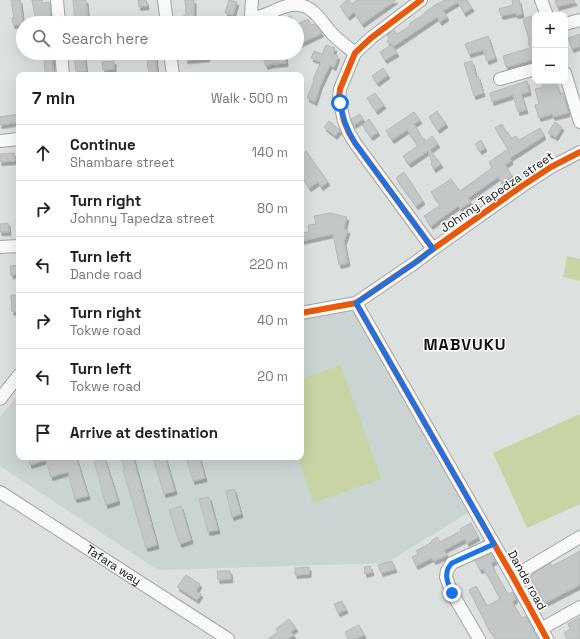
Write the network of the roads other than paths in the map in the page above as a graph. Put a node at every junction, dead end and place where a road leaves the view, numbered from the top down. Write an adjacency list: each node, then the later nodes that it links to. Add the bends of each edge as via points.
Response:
1 (57, 0): 7 (street)
2 (164, 0): 8 (street)
3 (252, 0): 9 (street)
4 (421, 0): 13 (street)
5 (542, 0): 6 (street)
6 (546, 12)
7 (58, 16)
8 (166, 16)
9 (253, 16)
10 (260, 16): 13 (street, via 293,4 309,9 318,14 329,30)
11 (580, 20): 12 (street)
12 (568, 23)
13 (355, 53): 28 (street, via 340,89 344,121 355,143)
14 (62, 60): 17 (street)
15 (171, 60): 18 (street)
16 (532, 70): 19 (street)
17 (63, 72)
18 (173, 72)
19 (500, 79)
20 (568, 81): 21 (street)
21 (578, 109): 22 (street)
22 (580, 122)
23 (16, 139): 24 (street)
24 (0, 141)
25 (580, 152): 28 (street, Johnny Tapedza street, via 522,186)
26 (16, 246): 27 (street)
27 (0, 248)
28 (433, 249): 29 (street, Johnny Tapedza street)
29 (356, 303): 30 (street, Johnny Tapedza street); 35 (street, Dande road)
30 (304, 312)
31 (16, 378): 32 (street)
32 (2, 391)
33 (0, 492): 39 (street, Tafara way)
34 (580, 537): 36 (street)
35 (494, 544): 36 (street, Dande road); 40 (street, via 452,563 446,577 452,593)
36 (513, 577): 38 (street, Dande road)
37 (580, 607): 38 (street)
38 (544, 634)
39 (228, 639)
40 (479, 639)

